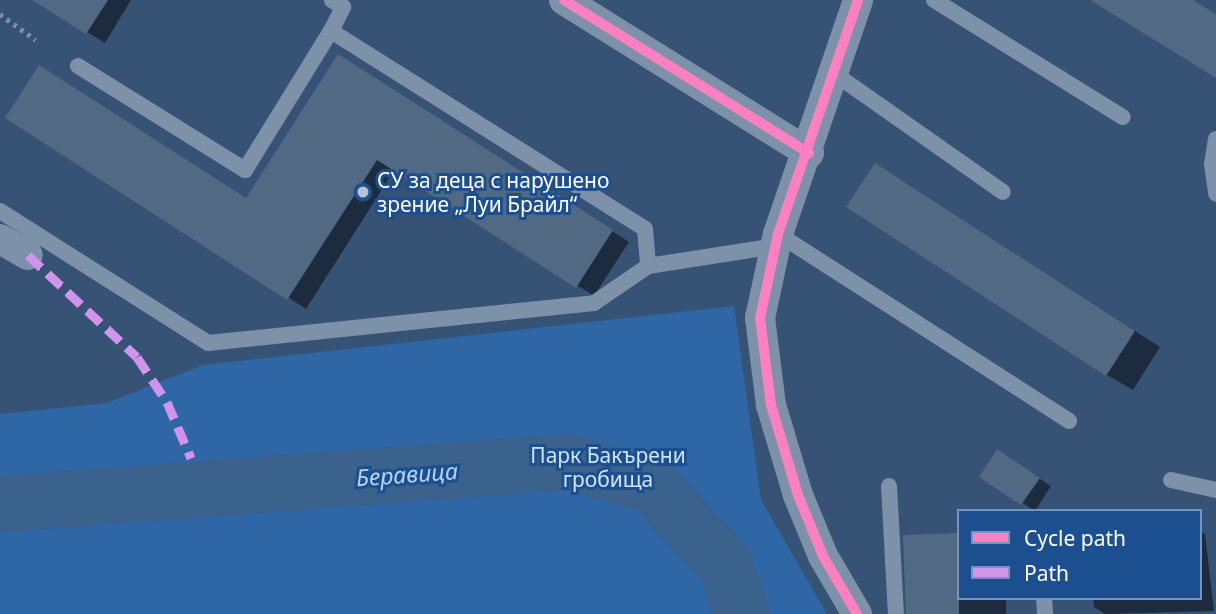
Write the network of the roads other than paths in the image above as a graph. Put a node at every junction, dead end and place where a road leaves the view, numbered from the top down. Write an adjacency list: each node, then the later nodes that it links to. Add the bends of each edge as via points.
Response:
1 (332, 0): 5 (lane, via 343,6)
2 (564, 0): 10 (street)
3 (858, 0): 7 (street)
4 (934, 0): 8 (lane)
5 (331, 31): 6 (lane, via 245,170); 17 (lane, via 645,229)
6 (78, 66)
7 (835, 74): 10 (street); 11 (lane)
8 (1123, 117)
9 (1216, 139): 12 (lane, via 1212,164)
10 (809, 153): 15 (street)
11 (1003, 192)
12 (1216, 194)
13 (0, 211): 17 (lane, via 208,343 594,303)
14 (0, 239): 16 (street)
15 (777, 240): 17 (lane); 18 (lane); 22 (street, via 760,318 771,405 797,495 823,556)
16 (28, 255)
17 (648, 266)
18 (1069, 421)
19 (1171, 480): 21 (lane)
20 (889, 486): 23 (lane)
21 (1216, 489)
22 (857, 614)
23 (896, 614)

